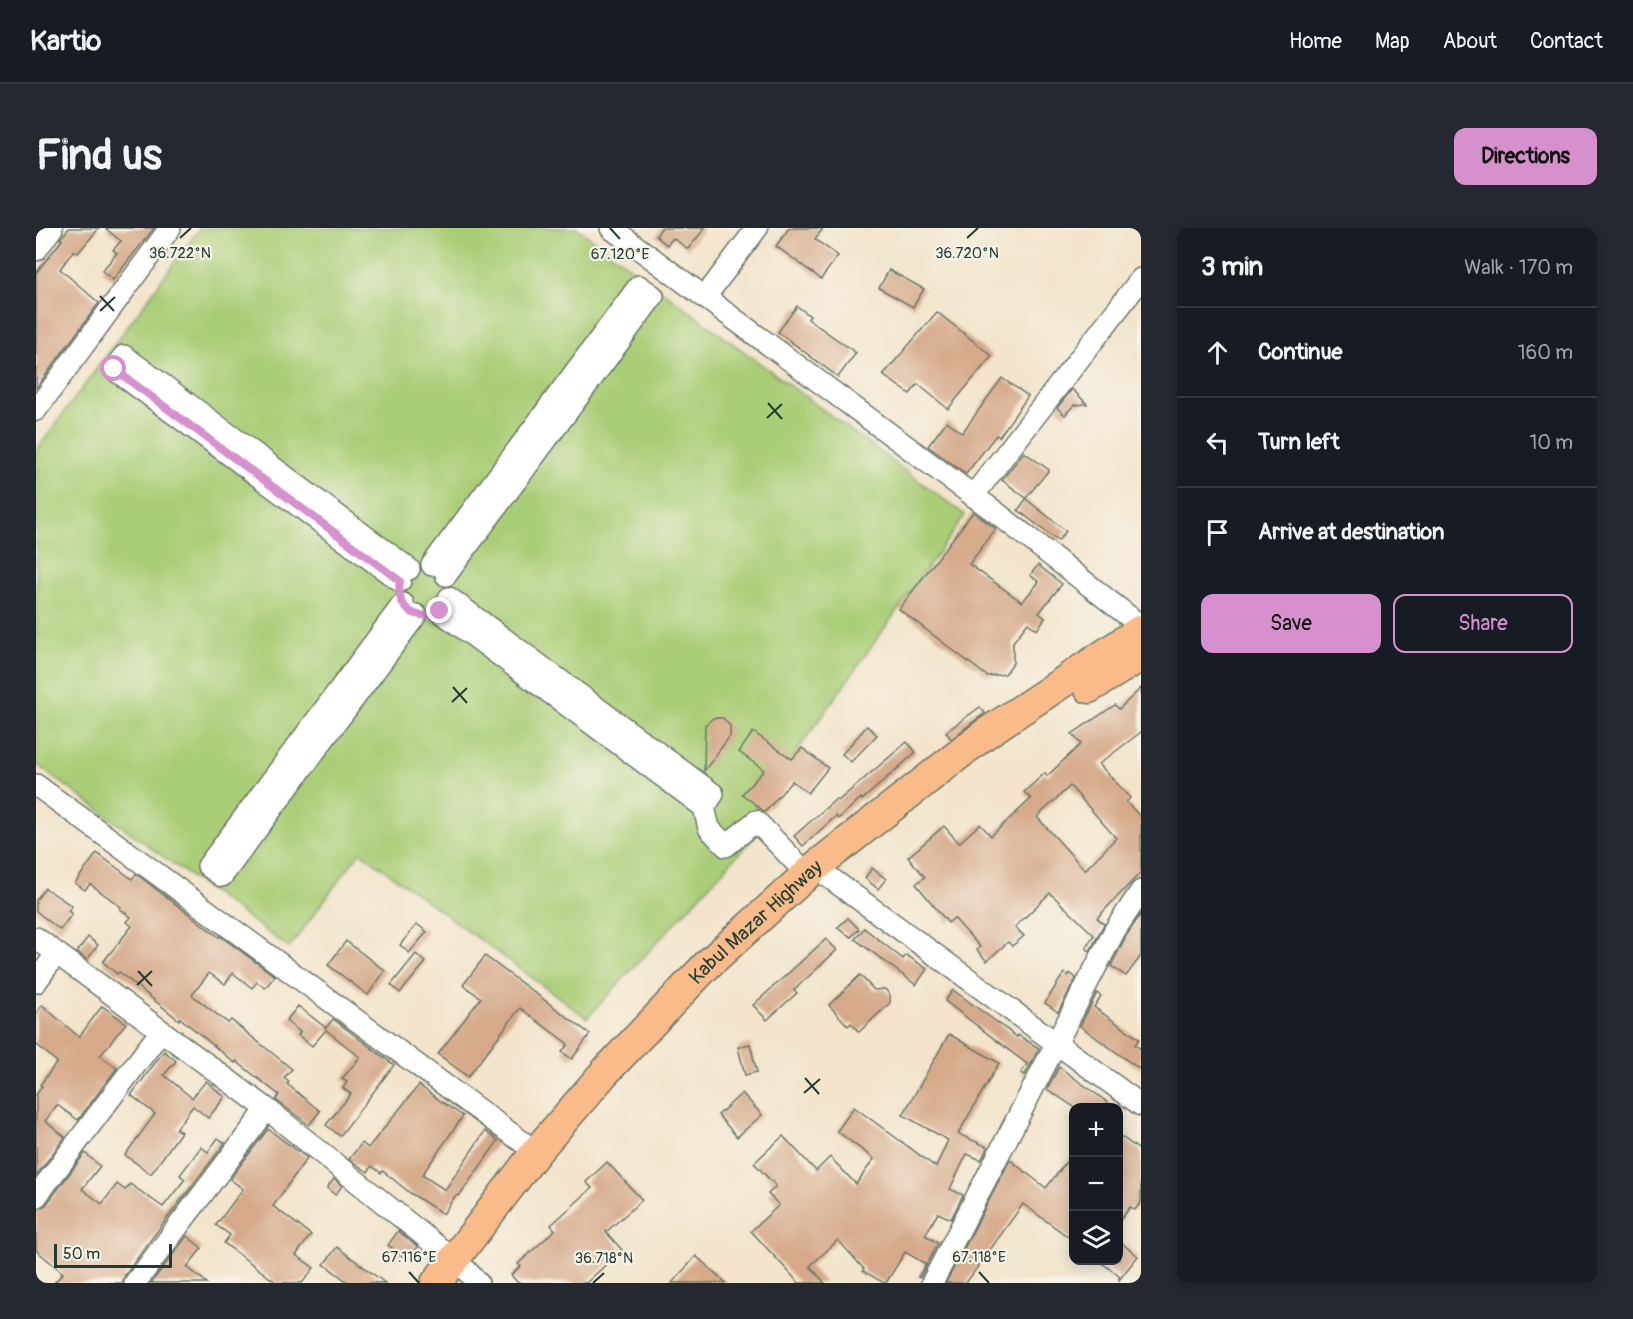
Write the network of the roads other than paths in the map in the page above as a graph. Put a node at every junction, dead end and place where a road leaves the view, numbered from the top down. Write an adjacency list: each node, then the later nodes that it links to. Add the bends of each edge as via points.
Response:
1 (52, 228): 5 (street)
2 (170, 228): 9 (street)
3 (611, 228): 6 (street)
4 (758, 228): 8 (street)
5 (36, 250)
6 (671, 272): 8 (street); 11 (street)
7 (1141, 279): 10 (street)
8 (705, 297): 10 (street)
9 (36, 410)
10 (973, 496): 15 (street)
11 (439, 570): 12 (street, via 424,564); 13 (street, via 449,582)
12 (405, 575): 12 (street, via 114,369 124,357); 14 (street, via 399,597)
13 (444, 604): 14 (street, via 432,615); 18 (street, via 713,794 704,807 708,828 726,846 756,821)
14 (409, 609): 14 (street, via 208,866 222,876)
15 (1141, 628): 18 (highway, Kabul Mazar Highway, via 985,734)
16 (1141, 656): 18 (highway, Kabul Mazar Highway, via 1083,691)
17 (36, 785): 27 (street)
18 (818, 873): 24 (street); 27 (highway, Kabul Mazar Highway, via 700,974 605,1072); 29 (highway, Kabul Mazar Highway, via 621,1084)
19 (1141, 891): 24 (street, via 1115,930)
20 (36, 938): 21 (street)
21 (56, 954): 22 (street); 23 (street)
22 (36, 982)
23 (161, 1031): 26 (street); 28 (street)
24 (1057, 1043): 25 (street); 32 (street)
25 (1141, 1105)
26 (267, 1109): 29 (street); 30 (street)
27 (536, 1152): 29 (highway, Kabul Mazar Highway)
28 (36, 1197)
29 (463, 1274): 31 (highway, Kabul Mazar Highway)
30 (135, 1283)
31 (436, 1283)
32 (932, 1283)

